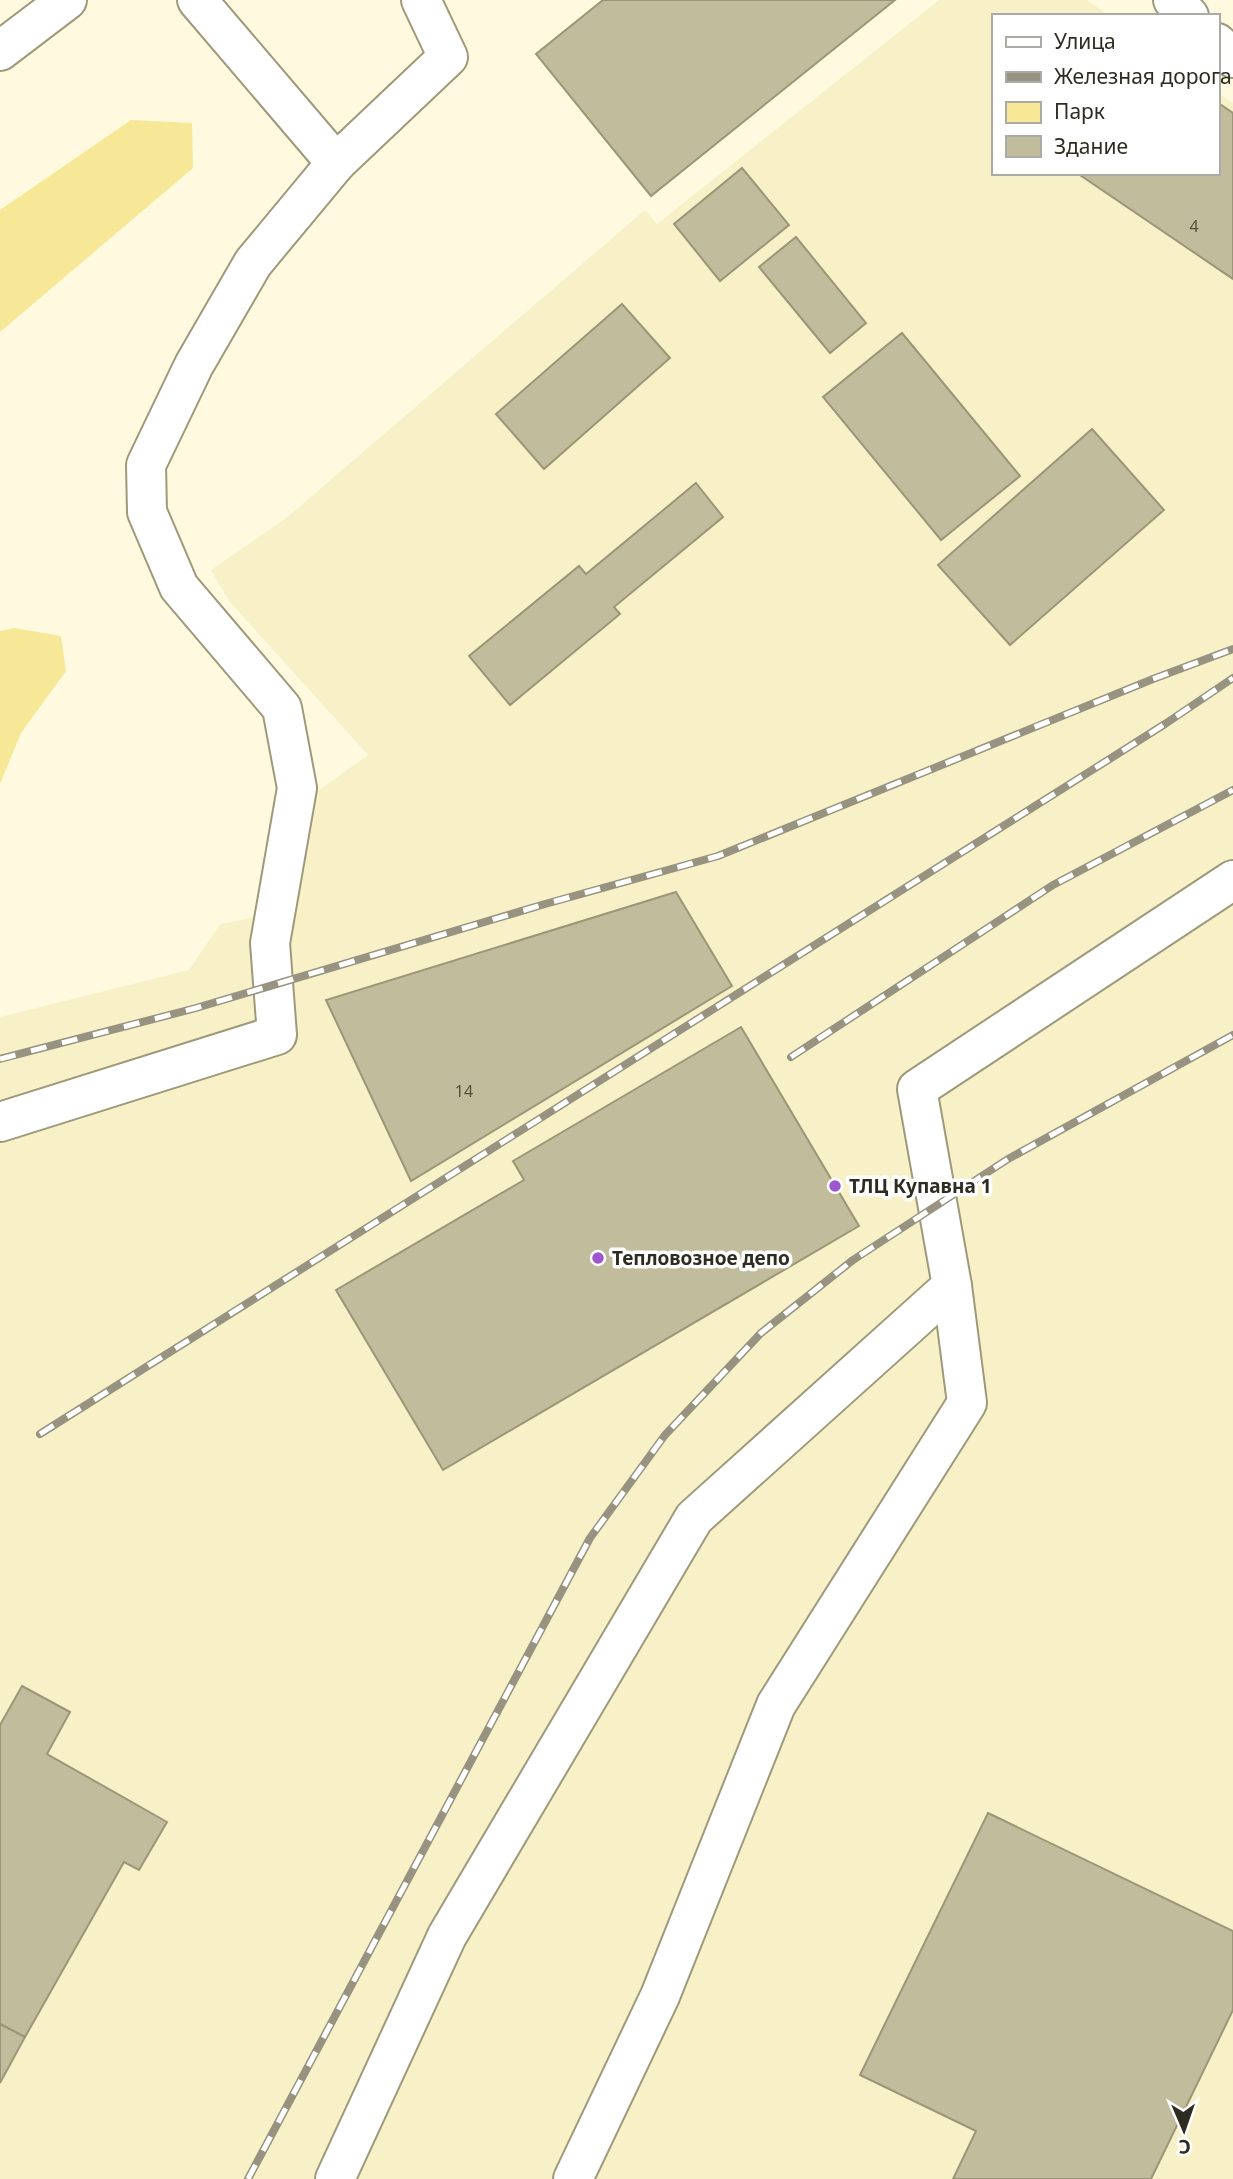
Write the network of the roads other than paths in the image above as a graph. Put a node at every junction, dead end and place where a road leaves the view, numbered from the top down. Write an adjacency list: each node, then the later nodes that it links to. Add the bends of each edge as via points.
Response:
1 (67, 0): 7 (street)
2 (197, 0): 9 (street)
3 (421, 0): 9 (street, via 447,57)
4 (1172, 0): 5 (street)
5 (1187, 14)
6 (1219, 45): 8 (street)
7 (0, 51)
8 (1233, 58)
9 (336, 163): 11 (street, via 253,263 194,365 146,465 147,512 179,587 282,708 297,788 270,943 277,1035)
10 (1233, 880): 12 (street, via 916,1089)
11 (0, 1122)
12 (952, 1286): 13 (street, via 694,1518 447,1936); 14 (street, via 967,1403 776,1705 660,1996)
13 (335, 2179)
14 (573, 2179)

